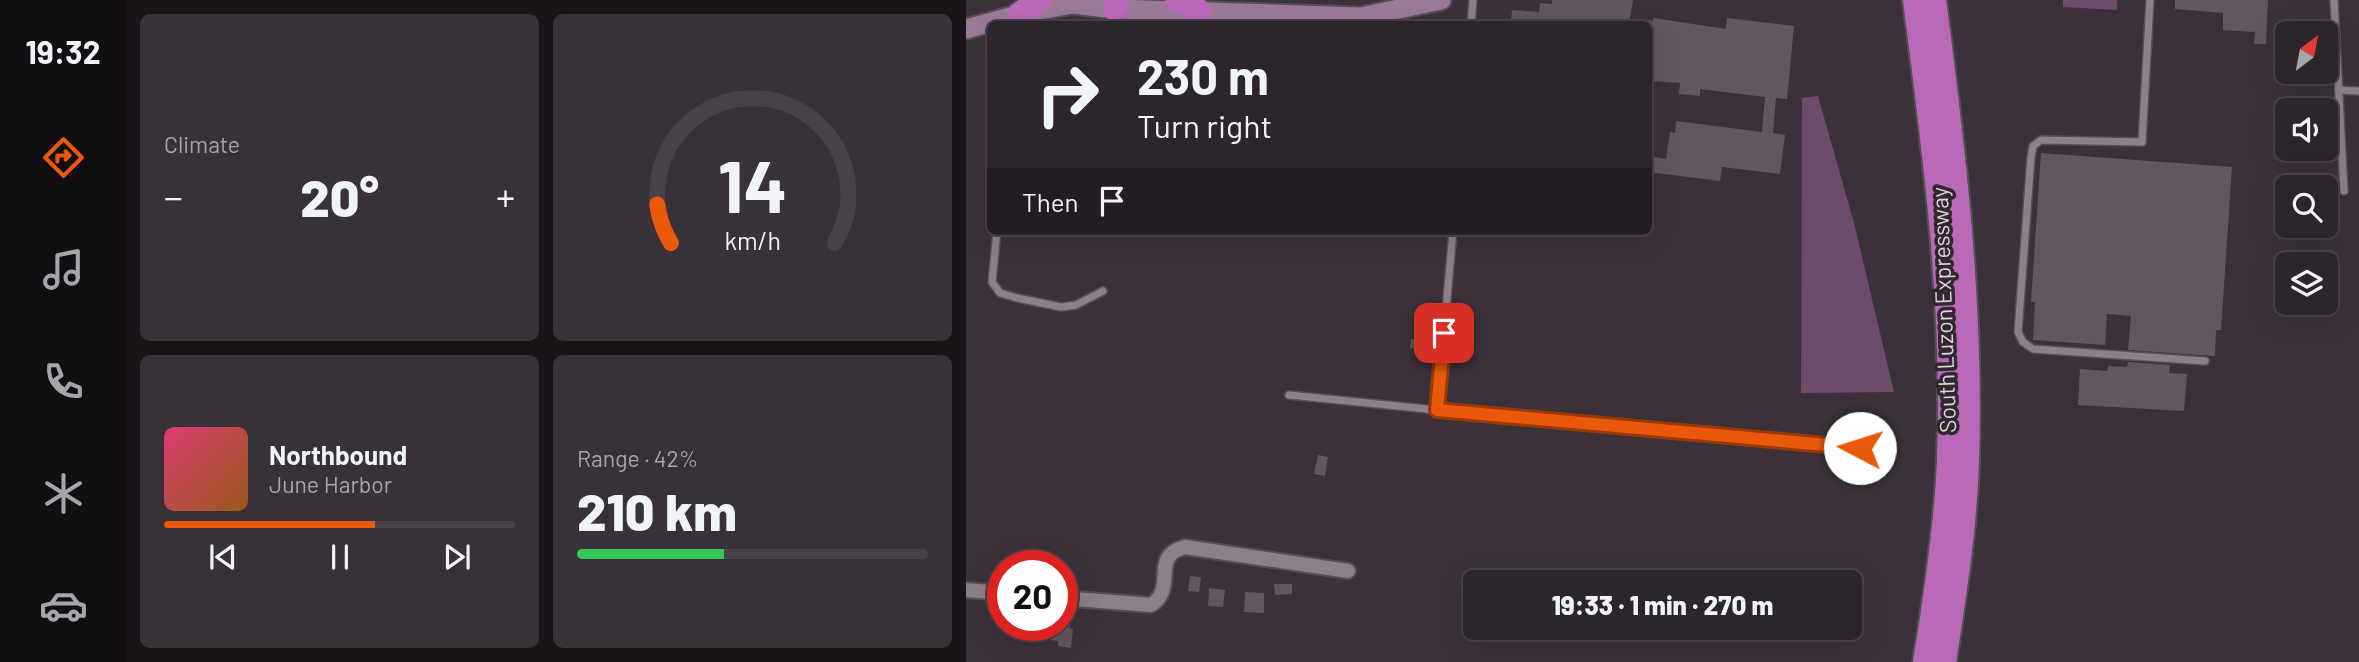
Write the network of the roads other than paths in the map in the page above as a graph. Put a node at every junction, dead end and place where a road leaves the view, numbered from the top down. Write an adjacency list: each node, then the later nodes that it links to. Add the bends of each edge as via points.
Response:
1 (1441, 0): 8 (main road, via 1361,17)
2 (1473, 0): 11 (lane)
3 (1915, 0): 28 (highway, South Luzon Expressway, via 1937,164 1949,335 1949,462 1940,570)
4 (1934, 0): 29 (highway, South Luzon Expressway, via 1955,163 1968,334 1967,463 1958,572)
5 (2150, 0): 20 (lane, via 2142,142 2041,140 2033,146 2018,332 2033,349)
6 (2334, 0): 14 (lane)
7 (1110, 4): 8 (main road); 9 (main road, via 1073,4)
8 (1188, 5)
9 (1028, 12): 10 (main road)
10 (995, 21)
11 (1471, 21)
12 (987, 23): 13 (main road)
13 (966, 29)
14 (2339, 90): 15 (lane); 16 (lane)
15 (2359, 91)
16 (2344, 191)
17 (997, 235): 19 (lane, via 992,282 1000,293 1060,307 1076,305)
18 (1453, 235): 22 (lane)
19 (1103, 291)
20 (2205, 361)
21 (1289, 396): 22 (lane)
22 (1437, 410): 23 (lane)
23 (1887, 450)
24 (1348, 571): 27 (street, via 1185,547 1173,550 1167,558 1160,600 1151,605)
25 (966, 590): 26 (street)
26 (987, 592)
27 (1078, 599)
28 (1925, 662)
29 (1944, 662)

